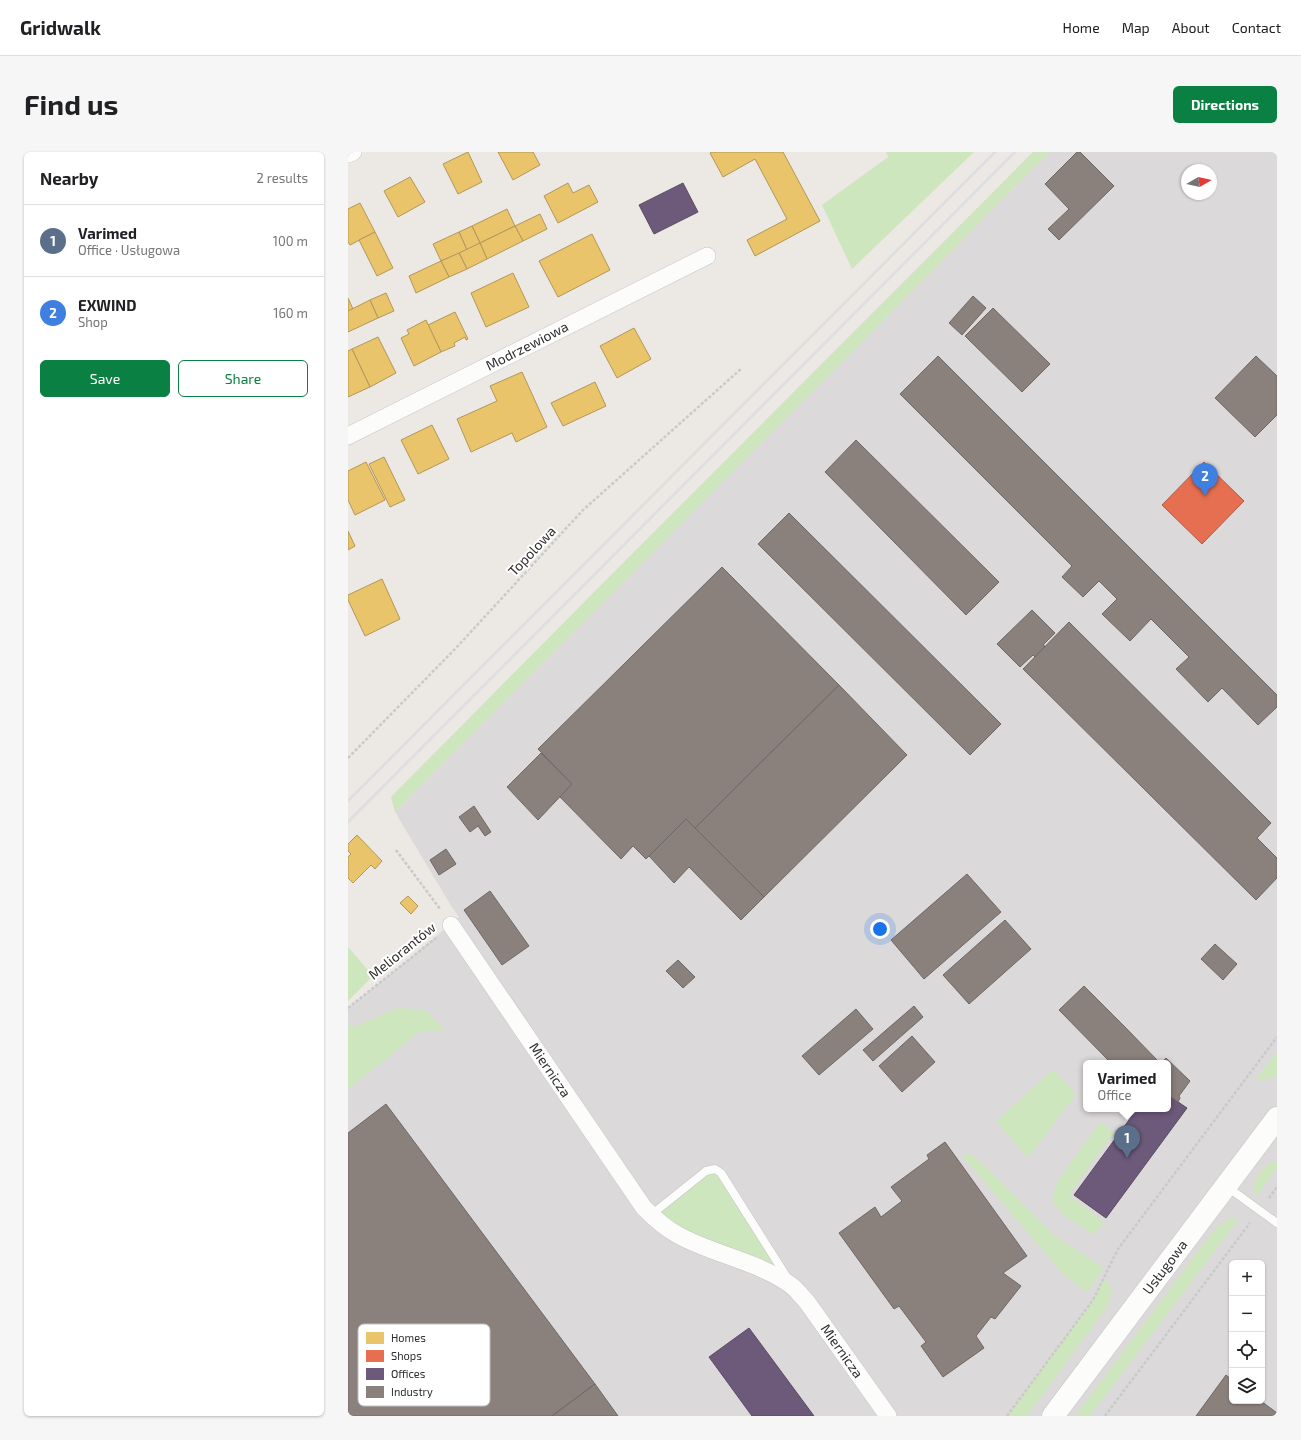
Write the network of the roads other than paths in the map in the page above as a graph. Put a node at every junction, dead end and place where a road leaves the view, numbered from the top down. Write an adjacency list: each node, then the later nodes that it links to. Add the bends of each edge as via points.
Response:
1 (353, 152): 2 (street)
2 (348, 154)
3 (707, 256): 4 (street, Modrzewiowa)
4 (348, 436)
5 (451, 925): 8 (street, Miernicza, via 644,1208)
6 (1277, 1118): 7 (street, Usługowa)
7 (1226, 1185): 9 (lane); 12 (street, Usługowa)
8 (651, 1214): 10 (street, Miernicza, via 678,1235 764,1270); 10 (lane, Miernicza, via 706,1171 718,1170)
9 (1277, 1223)
10 (794, 1287): 11 (street, Miernicza)
11 (888, 1416)
12 (1053, 1416)

